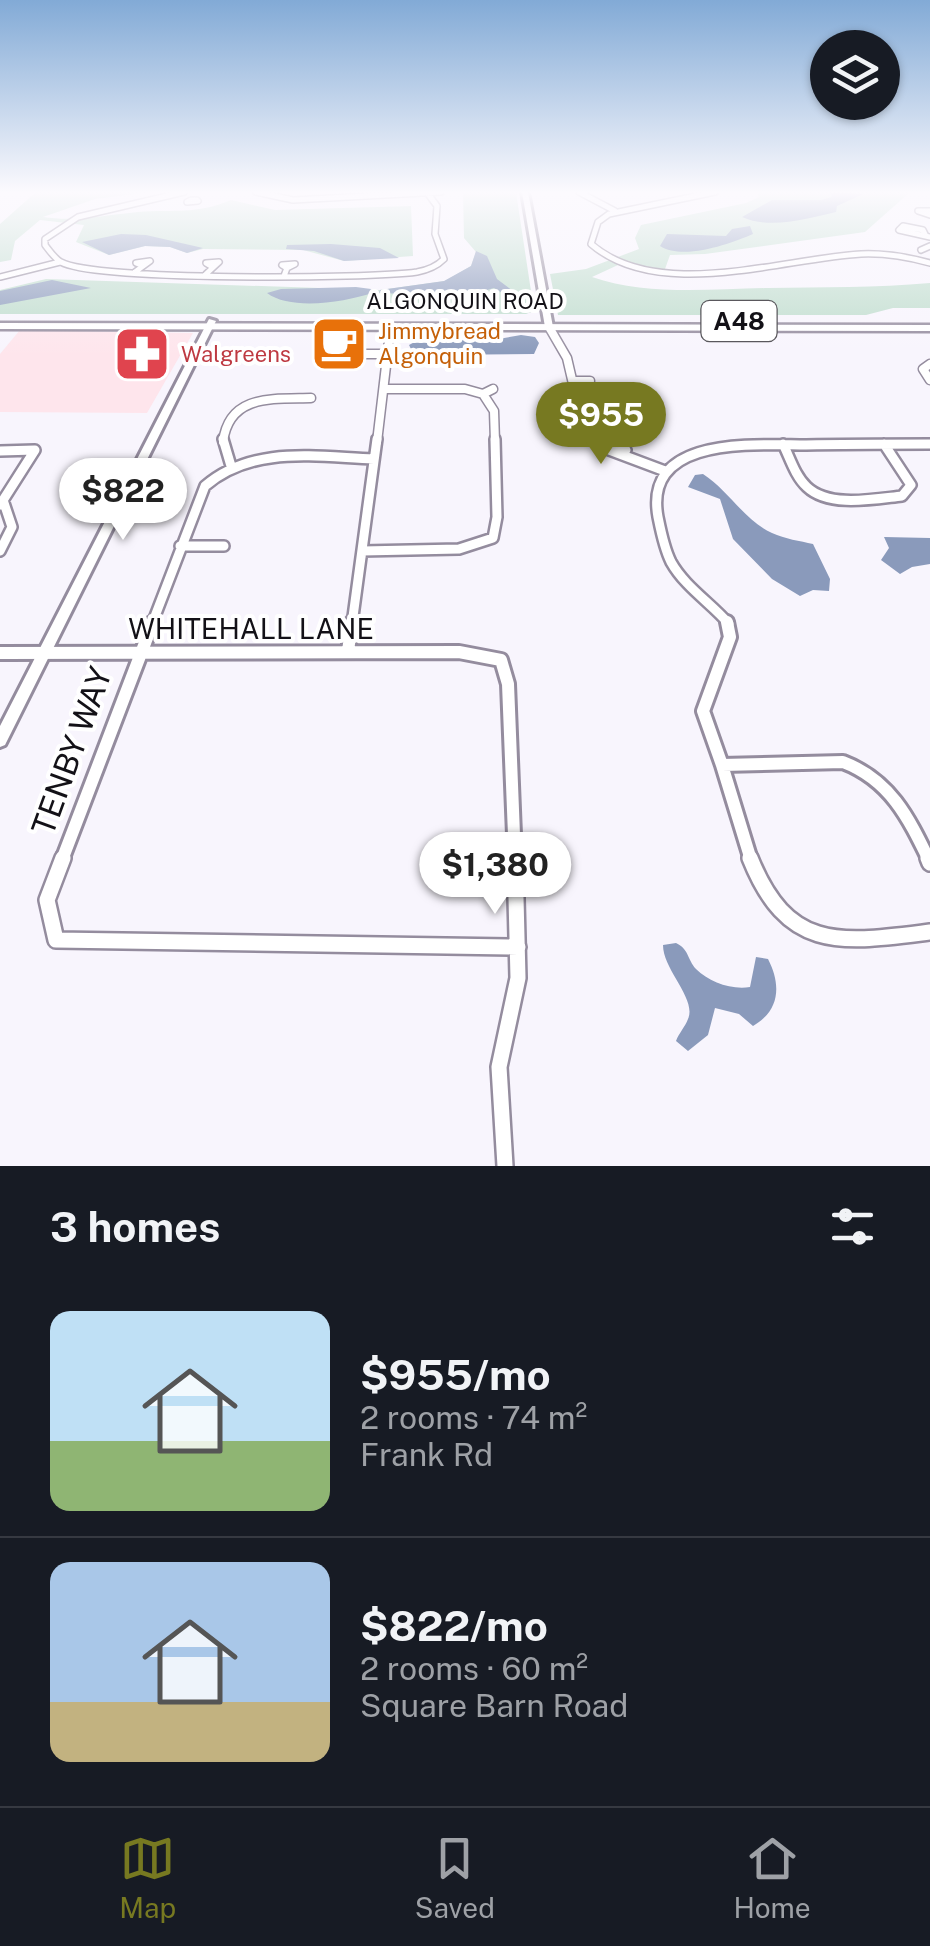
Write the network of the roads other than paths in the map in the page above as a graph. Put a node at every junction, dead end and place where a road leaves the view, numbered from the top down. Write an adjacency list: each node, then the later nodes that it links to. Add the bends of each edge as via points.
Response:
1 (48, 246): 7 (street)
2 (439, 246): 10 (street, via 444,259 416,272)
3 (535, 246): 14 (street)
4 (594, 246): 6 (street, via 608,259 642,269 733,272 858,254)
5 (929, 246): 6 (street)
6 (910, 258): 8 (street)
7 (60, 262): 10 (street, via 102,271); 11 (street)
8 (930, 263)
9 (211, 266): 10 (street)
10 (206, 274)
11 (0, 277)
12 (0, 324): 13 (main road, ALGONQUIN ROAD / A48)
13 (210, 324): 14 (main road, ALGONQUIN ROAD / A48); 16 (main road, A48); 41 (street)
14 (549, 324): 15 (main road, A48); 17 (main road, A48); 22 (street)
15 (930, 325)
16 (385, 326): 17 (main road, A48); 19 (street)
17 (410, 326): 19 (street, via 399,330)
18 (364, 354): 19 (street)
19 (389, 354): 24 (street)
20 (930, 364): 21 (street, via 923,369)
21 (930, 380)
22 (573, 381): 23 (street); 32 (street, via 584,431 609,450)
23 (590, 381)
24 (385, 389): 30 (street); 34 (street, via 488,391 497,517)
25 (311, 398): 31 (street, via 238,407 222,442)
26 (784, 444): 27 (street); 27 (street, via 814,491 902,496 911,484); 32 (street, via 721,446)
27 (884, 444): 28 (street)
28 (930, 444)
29 (0, 451): 33 (street, via 35,450)
30 (374, 458): 31 (street); 39 (street)
31 (231, 466): 35 (street, TENBY WAY, via 205,486)
32 (668, 469): 45 (street, via 654,509 673,565 729,624 703,710)
33 (2, 502): 38 (street, via 12,518 10,540)
34 (489, 542): 37 (street); 39 (street, via 459,550)
35 (180, 546): 36 (street); 42 (street, TENBY WAY)
36 (224, 546)
37 (502, 549)
38 (0, 551)
39 (362, 551): 40 (street)
40 (348, 651): 42 (street, WHITEHALL LANE); 48 (street, WHITEHALL LANE, via 459,652 501,660 508,684)
41 (46, 652): 42 (street, WHITEHALL LANE); 43 (street, WHITEHALL LANE); 44 (street)
42 (138, 652): 48 (street, TENBY WAY, via 46,900 56,940)
43 (0, 653)
44 (0, 741)
45 (722, 765): 46 (street, via 861,767 892,790); 47 (street, via 756,879 781,918 818,937)
46 (930, 863)
47 (930, 932)
48 (518, 946): 49 (street, via 499,1068)
49 (505, 1166)

